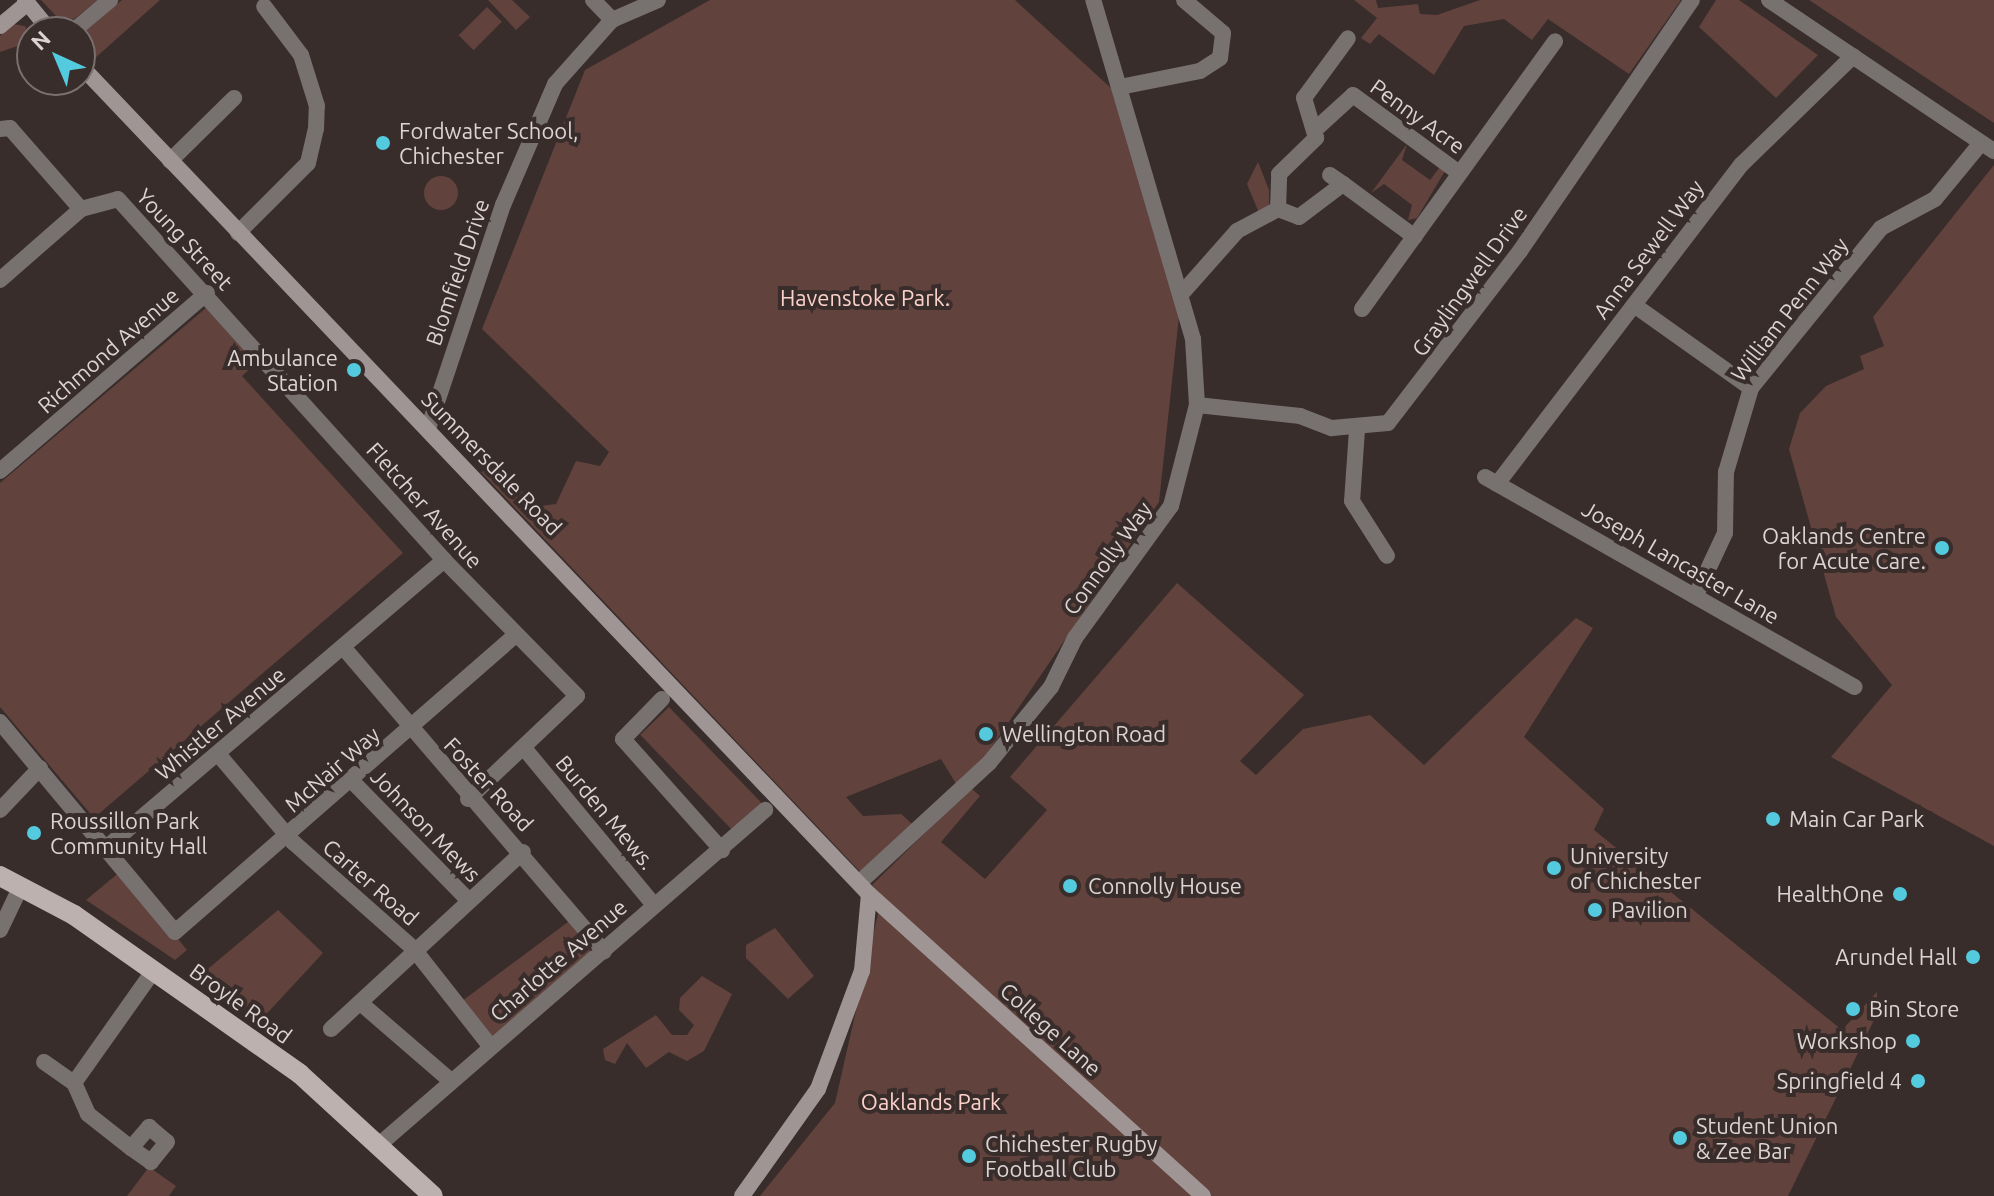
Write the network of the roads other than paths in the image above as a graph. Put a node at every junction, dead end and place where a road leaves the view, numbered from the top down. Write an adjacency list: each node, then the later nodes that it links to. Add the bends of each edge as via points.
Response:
1 (110, 0): 10 (street)
2 (593, 0): 11 (street)
3 (658, 0): 11 (street, Blomfield Drive)
4 (1093, 0): 17 (street, Connolly Way)
5 (1184, 0): 17 (street, via 1223,33 1220,58 1200,71)
6 (1692, 0): 37 (street, Graylingwell Drive, via 1403,409 1374,429)
7 (1769, 0): 15 (street)
8 (26, 2): 12 (street)
9 (264, 6): 26 (street, via 301,55 315,96 316,129 308,163)
10 (91, 16)
11 (612, 20): 36 (street, Blomfield Drive, via 555,84 503,205)
12 (0, 26)
13 (1348, 38): 19 (street, via 1304,98 1301,109)
14 (1555, 41): 23 (street, Penny Acre)
15 (1853, 56): 21 (street); 31 (street, Anna Sewell Way, via 1742,164)
16 (96, 82): 22 (street, Summersdale Road)
17 (1120, 87): 29 (street, Connolly Way)
18 (234, 98): 22 (street)
19 (1318, 127): 23 (street, Penny Acre, via 1353,95); 25 (street, Penny Acre, via 1305,154 1279,174)
20 (0, 129): 24 (street, via 10,128)
21 (1988, 147): 34 (street, William Penn Way, via 1935,199 1881,228)
22 (170, 161): 26 (street, Summersdale Road)
23 (1459, 173): 27 (street, Penny Acre)
24 (81, 209): 28 (street); 30 (street, Young Street, via 118,199)
25 (1278, 209): 27 (street, via 1299,217 1336,179); 29 (street, via 1237,231)
26 (238, 233): 36 (street, Summersdale Road)
27 (1415, 237): 32 (street, Penny Acre)
28 (0, 280)
29 (1184, 291): 35 (street, Connolly Way)
30 (207, 293): 33 (street, Young Street); 38 (street, Richmond Avenue)
31 (1634, 305): 34 (street); 39 (street, Anna Sewell Way)
32 (1362, 309)
33 (246, 338): 41 (street, Fletcher Avenue)
34 (1751, 388): 42 (street, William Penn Way, via 1726,472 1725,533)
35 (1197, 405): 37 (street); 62 (street, Connolly Way, via 1171,506 1075,638 1051,687 961,792)
36 (429, 426): 62 (street, Summersdale Road)
37 (1357, 430): 40 (street, via 1352,501)
38 (0, 471)
39 (1491, 481): 42 (street, Joseph Lancaster Lane)
40 (1387, 556)
41 (444, 560): 43 (street, Fletcher Avenue); 44 (street, Whistler Avenue)
42 (1696, 595): 45 (street, Joseph Lancaster Lane)
43 (514, 636): 48 (street, McNair Way); 49 (street, Fletcher Avenue, via 577,696)
44 (343, 647): 48 (street, Foster Road); 50 (street, Whistler Avenue)
45 (1855, 687)
46 (662, 699): 58 (street, via 623,739)
47 (0, 722): 51 (street)
48 (410, 731): 52 (street, McNair Way); 53 (street, Foster Road)
49 (524, 748): 53 (street); 64 (street, Burden Mews.)
50 (218, 754): 56 (street, Carter Road); 57 (street, Whistler Avenue)
51 (40, 768): 54 (street); 57 (street)
52 (351, 780): 56 (street, McNair Way); 63 (street, Johnson Mews)
53 (468, 799): 59 (street, Foster Road)
54 (2, 802)
55 (765, 810): 58 (street, Charlotte Avenue)
56 (288, 836): 57 (street, McNair Way, via 175,932); 66 (street, Carter Road)
57 (107, 847)
58 (722, 850): 64 (street, Charlotte Avenue)
59 (523, 852): 63 (street, Johnson Mews); 67 (street, Foster Road)
60 (0, 876): 61 (main road, Broyle Road)
61 (21, 886): 65 (street); 68 (main road, Broyle Road)
62 (864, 888): 78 (street, via 862,971 818,1089); 79 (street, College Lane)
63 (469, 901): 66 (street, Johnson Mews)
64 (654, 905): 67 (street, Charlotte Avenue)
65 (0, 930)
66 (413, 948): 69 (street, Johnson Mews); 71 (street, Carter Road)
67 (604, 951): 71 (street, Charlotte Avenue)
68 (154, 970): 74 (street); 75 (main road, Broyle Road, via 300,1074)
69 (364, 1006): 70 (street, Johnson Mews); 73 (street)
70 (331, 1029)
71 (491, 1047): 73 (street, Charlotte Avenue)
72 (44, 1062): 74 (street)
73 (451, 1081): 75 (street, Charlotte Avenue)
74 (74, 1083): 76 (street, via 88,1114)
75 (380, 1144): 77 (main road, Broyle Road)
76 (131, 1148)
77 (433, 1196)
78 (742, 1196)
79 (1203, 1196)

